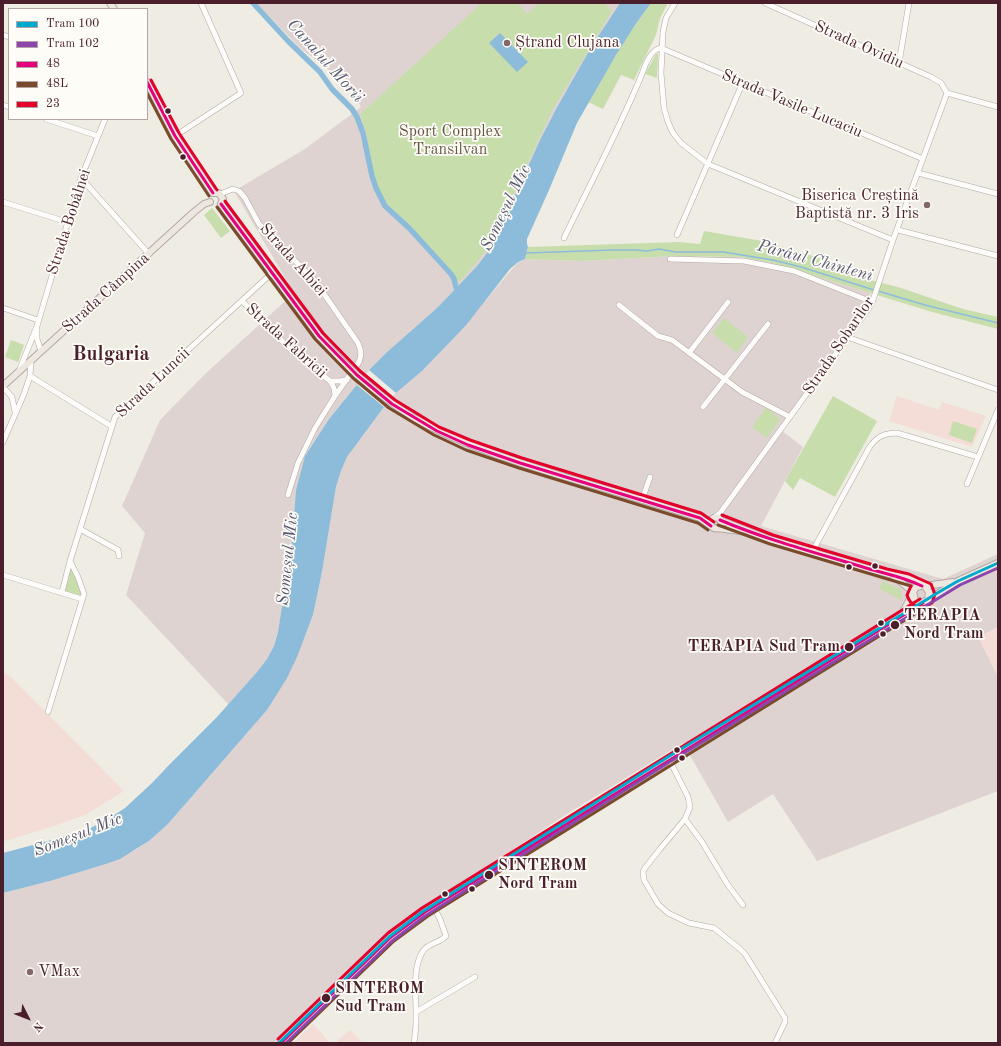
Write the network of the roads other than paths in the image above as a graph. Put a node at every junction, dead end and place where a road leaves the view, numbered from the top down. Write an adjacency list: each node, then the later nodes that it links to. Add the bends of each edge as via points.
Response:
1 (201, 3): 14 (street, via 241,93)
2 (675, 3): 5 (street, via 666,18)
3 (766, 3): 6 (street, Strada Ovidiu)
4 (909, 3): 6 (street)
5 (661, 48): 7 (street, Strada Vasile Lucaciu); 16 (street, via 662,89 668,122 681,143); 28 (street, via 656,49 650,57)
6 (899, 63): 9 (street, Strada Ovidiu, via 936,79)
7 (743, 82): 15 (street, Strada Vasile Lucaciu); 16 (street)
8 (148, 84): 14 (main road)
9 (947, 92): 10 (street); 15 (street, Strada Sobarilor)
10 (998, 107)
11 (49, 120): 13 (street)
12 (105, 120): 13 (street, Strada Bobâlnei)
13 (98, 136): 18 (street, Strada Bobâlnei)
14 (174, 136): 19 (main road)
15 (923, 159): 17 (street, Strada Sobarilor)
16 (708, 164): 27 (street); 29 (street)
17 (918, 173): 21 (street); 26 (street, Strada Sobarilor)
18 (81, 178): 25 (street, Strada Bobâlnei); 30 (street)
19 (213, 193): 20 (main road); 23 (main road)
20 (220, 194): 24 (main road, via 223,199); 47 (street, Strada Albiei, via 233,189 242,193 259,224 316,281 326,295 361,350 361,359)
21 (998, 194)
22 (3, 202): 25 (street)
23 (210, 202): 24 (main road, via 216,206); 30 (main road, Strada Câmpina, via 200,207)
24 (221, 204): 33 (main road, Strada Fabricii)
25 (67, 222): 39 (street, Strada Bobâlnei)
26 (898, 230): 29 (street, Strada Sobarilor); 31 (street)
27 (677, 235)
28 (564, 238)
29 (893, 240): 36 (street, Strada Sobarilor)
30 (149, 254): 42 (main road, Strada Câmpina)
31 (998, 256)
32 (670, 259): 36 (street, via 744,260 794,271)
33 (272, 273): 34 (street, Strada Luncii); 63 (main road, Strada Fabricii, bridge, via 340,360 374,390 437,431 520,463)
34 (242, 301): 49 (street, Strada Fabricii, via 289,348); 57 (street, Strada Luncii, via 117,414)
35 (728, 302): 43 (street)
36 (872, 302): 41 (street, Strada Sobarilor)
37 (619, 305): 43 (street, via 658,336 672,340)
38 (3, 308): 39 (street)
39 (38, 323): 42 (street, Strada Bobâlnei, via 37,339); 45 (street, Strada Bobâlnei)
40 (768, 324): 48 (street)
41 (847, 338): 51 (street); 56 (street, Strada Sobarilor)
42 (41, 351): 44 (main road, Strada Câmpina)
43 (689, 353): 48 (street)
44 (31, 360): 45 (main road, Strada Câmpina); 46 (street)
45 (19, 371): 50 (main road, Strada Câmpina)
46 (30, 376): 55 (street); 57 (street)
47 (347, 380): 49 (street, Strada Fabricii); 52 (street, Strada Albiei)
48 (724, 380): 53 (street); 56 (street)
49 (330, 381): 52 (street, Strada Fabricii)
50 (3, 386): 55 (street, via 12,397)
51 (998, 390)
52 (335, 396): 62 (street, Strada Albiei, via 302,453)
53 (703, 407)
54 (998, 410): 59 (street)
55 (15, 412): 58 (street)
56 (790, 417): 64 (street, Strada Sobarilor)
57 (111, 426): 67 (street, Strada Luncii)
58 (3, 442)
59 (978, 457): 61 (street); 69 (street, via 897,433 880,437 869,448)
60 (650, 477): 63 (street)
61 (967, 484)
62 (288, 495)
63 (642, 500): 65 (main road, Strada Fabricii)
64 (718, 517): 65 (main road, Strada Fabricii); 66 (main road, via 711,520); 66 (main road, via 721,524); 68 (main road, Strada Fabricii)
65 (702, 518): 66 (main road, Strada Fabricii)
66 (714, 527): 68 (main road, Strada Fabricii)
67 (80, 529): 70 (street, via 118,550); 71 (street, Strada Luncii)
68 (748, 532): 69 (main road, Strada Fabricii)
69 (812, 552): 74 (main road, Strada Fabricii)
70 (119, 556)
71 (70, 561): 77 (street, Strada Luncii); 79 (street, via 84,594)
72 (998, 563): 75 (main road)
73 (3, 575): 77 (street)
74 (893, 575): 76 (main road, Strada Fabricii, via 905,577); 78 (main road, Strada Fabricii)
75 (958, 581): 76 (main road); 80 (main road)
76 (923, 586): 78 (main road, via 916,587); 80 (main road, via 929,592)
77 (62, 592): 79 (street)
78 (912, 594): 80 (main road, via 917,602); 81 (main road)
79 (82, 599): 82 (street)
80 (925, 601): 81 (main road)
81 (900, 617): 83 (main road)
82 (48, 712)
83 (669, 759): 84 (street, via 688,797 690,807); 86 (main road)
84 (685, 819): 85 (street); 91 (street, via 645,868 644,880 658,904 668,913 689,923 709,926 745,954 783,1013 785,1022)
85 (743, 905)
86 (433, 906): 88 (street, via 446,936 426,948 420,957 416,979); 89 (main road, via 391,937)
87 (475, 977): 88 (street)
88 (416, 1012): 90 (street)
89 (281, 1043)
90 (414, 1043)
91 (775, 1043)

